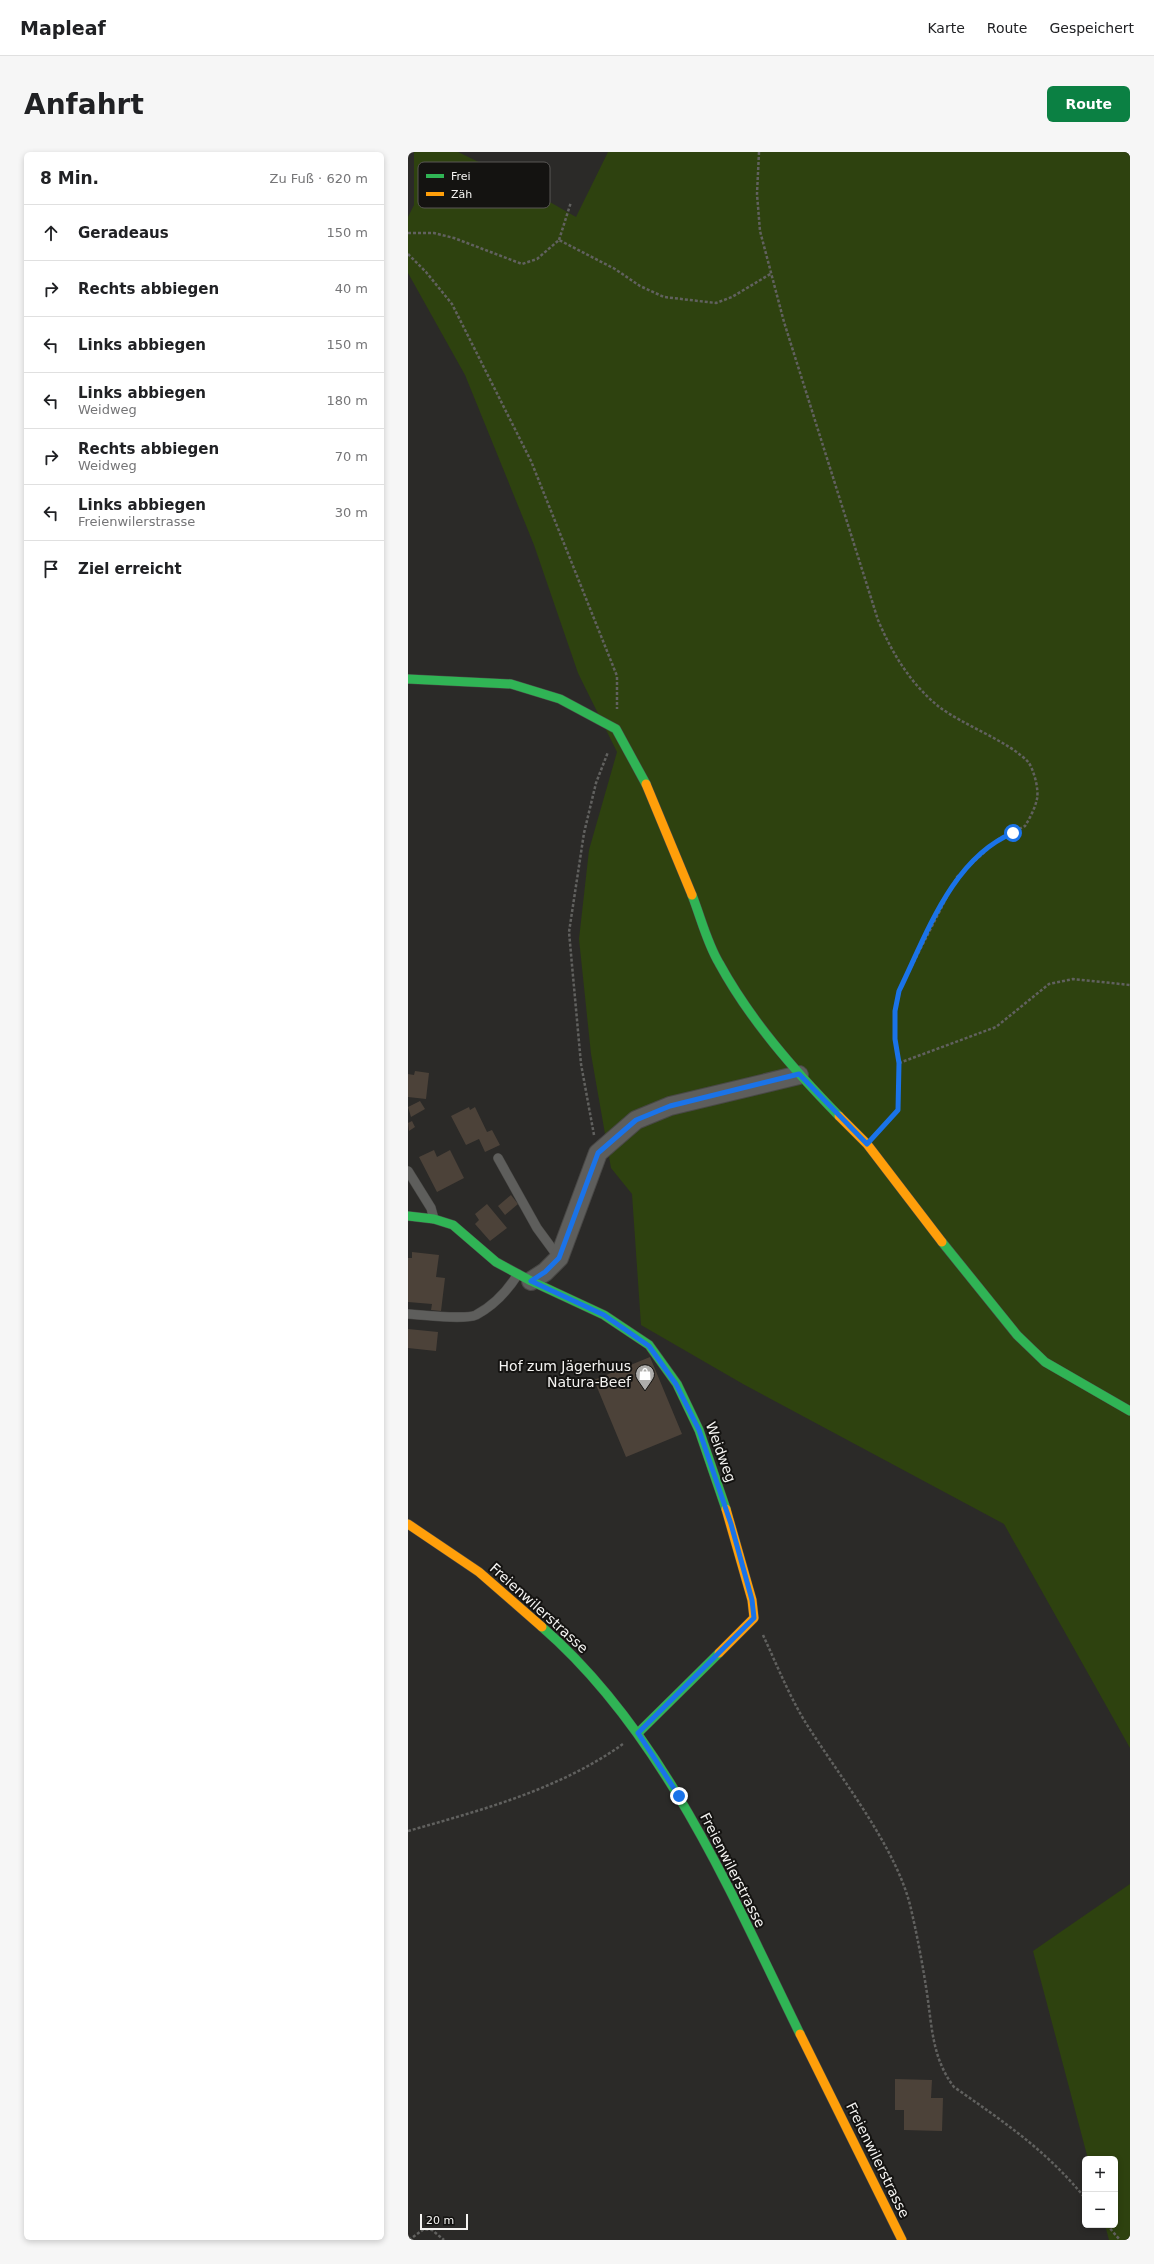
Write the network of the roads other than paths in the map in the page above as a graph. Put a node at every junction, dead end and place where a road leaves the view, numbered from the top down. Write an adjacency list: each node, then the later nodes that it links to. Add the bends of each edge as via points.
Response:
1 (408, 679): 2 (street, via 511,684 560,699 616,730 653,796 718,962 739,997)
2 (799, 1074): 7 (street, via 670,1106 636,1120 598,1153); 10 (street, via 867,1144 927,1224 1017,1335 1045,1362)
3 (498, 1158): 7 (lane, via 537,1228)
4 (408, 1171): 6 (lane, via 431,1208)
5 (408, 1216): 6 (street, Weidweg)
6 (434, 1218): 8 (street, Weidweg, via 453,1225 496,1262)
7 (559, 1258): 8 (street, via 545,1272)
8 (524, 1277): 9 (lane, via 475,1315 449,1317); 12 (street, Weidweg, via 604,1315 649,1346 676,1384 699,1430 729,1517 752,1600 754,1618)
9 (408, 1314)
10 (1130, 1411)
11 (408, 1524): 12 (street, Freienwilerstrasse, via 479,1572 568,1649)
12 (638, 1733): 13 (street, Freienwilerstrasse, via 679,1796 716,1863)
13 (902, 2240)

